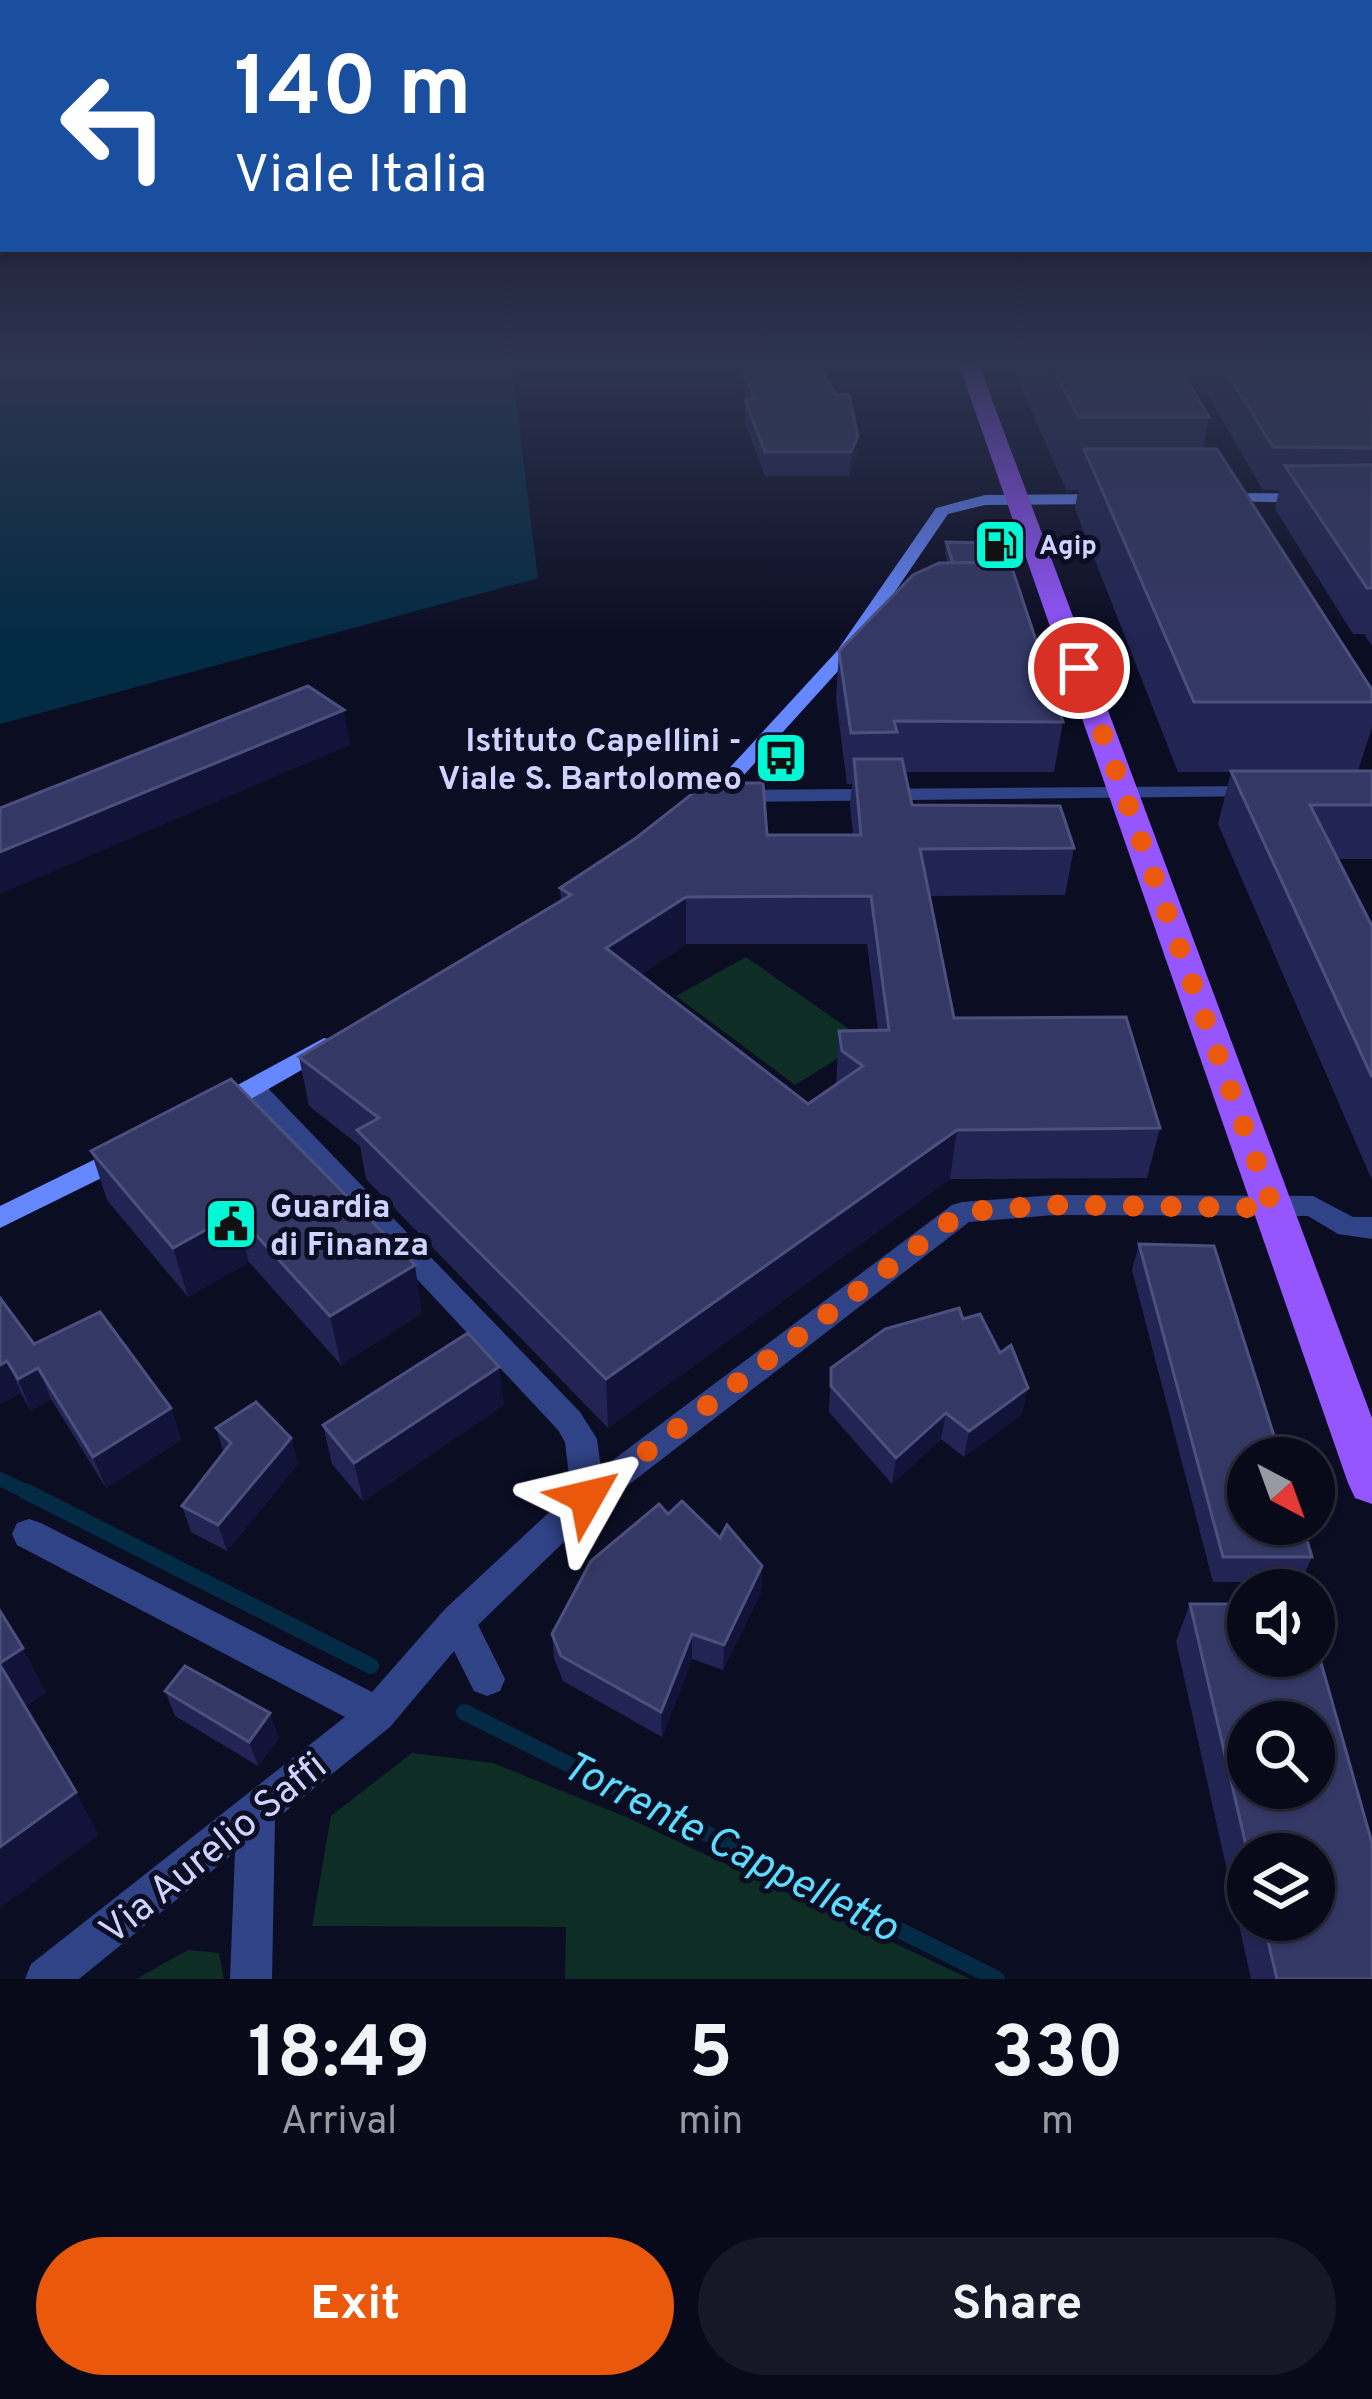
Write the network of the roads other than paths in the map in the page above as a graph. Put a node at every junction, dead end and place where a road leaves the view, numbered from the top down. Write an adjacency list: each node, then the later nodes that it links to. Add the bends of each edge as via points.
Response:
1 (1001, 454): 6 (main road)
2 (1222, 491): 3 (main road); 5 (main road); 7 (street)
3 (1206, 498)
4 (1121, 499): 6 (main road)
5 (1372, 499)
6 (1018, 500): 8 (main road, via 942,511); 10 (main road)
7 (1239, 518)
8 (881, 600): 9 (main road); 12 (main road)
9 (913, 600)
10 (1123, 790): 11 (street); 12 (street); 18 (main road)
11 (1287, 792)
12 (718, 796): 13 (main road)
13 (688, 818)
14 (338, 1038): 15 (main road)
15 (253, 1088): 16 (main road); 22 (street, via 569,1421 581,1439)
16 (189, 1122)
17 (147, 1143): 19 (main road)
18 (1273, 1208): 20 (street, Via Aurelio Saffi, via 1313,1206 1348,1227); 21 (main road); 22 (street, Via Aurelio Saffi, via 962,1212)
19 (0, 1218)
20 (1372, 1228)
21 (1372, 1483)
22 (587, 1497): 24 (street, Via Aurelio Saffi)
23 (29, 1534): 26 (street)
24 (457, 1621): 25 (street); 26 (street, Via Aurelio Saffi)
25 (488, 1679)
26 (377, 1714): 27 (street, Via Aurelio Saffi)
27 (256, 1812): 28 (street, Via Aurelio Saffi); 29 (street)
28 (46, 1979)
29 (250, 1979)

